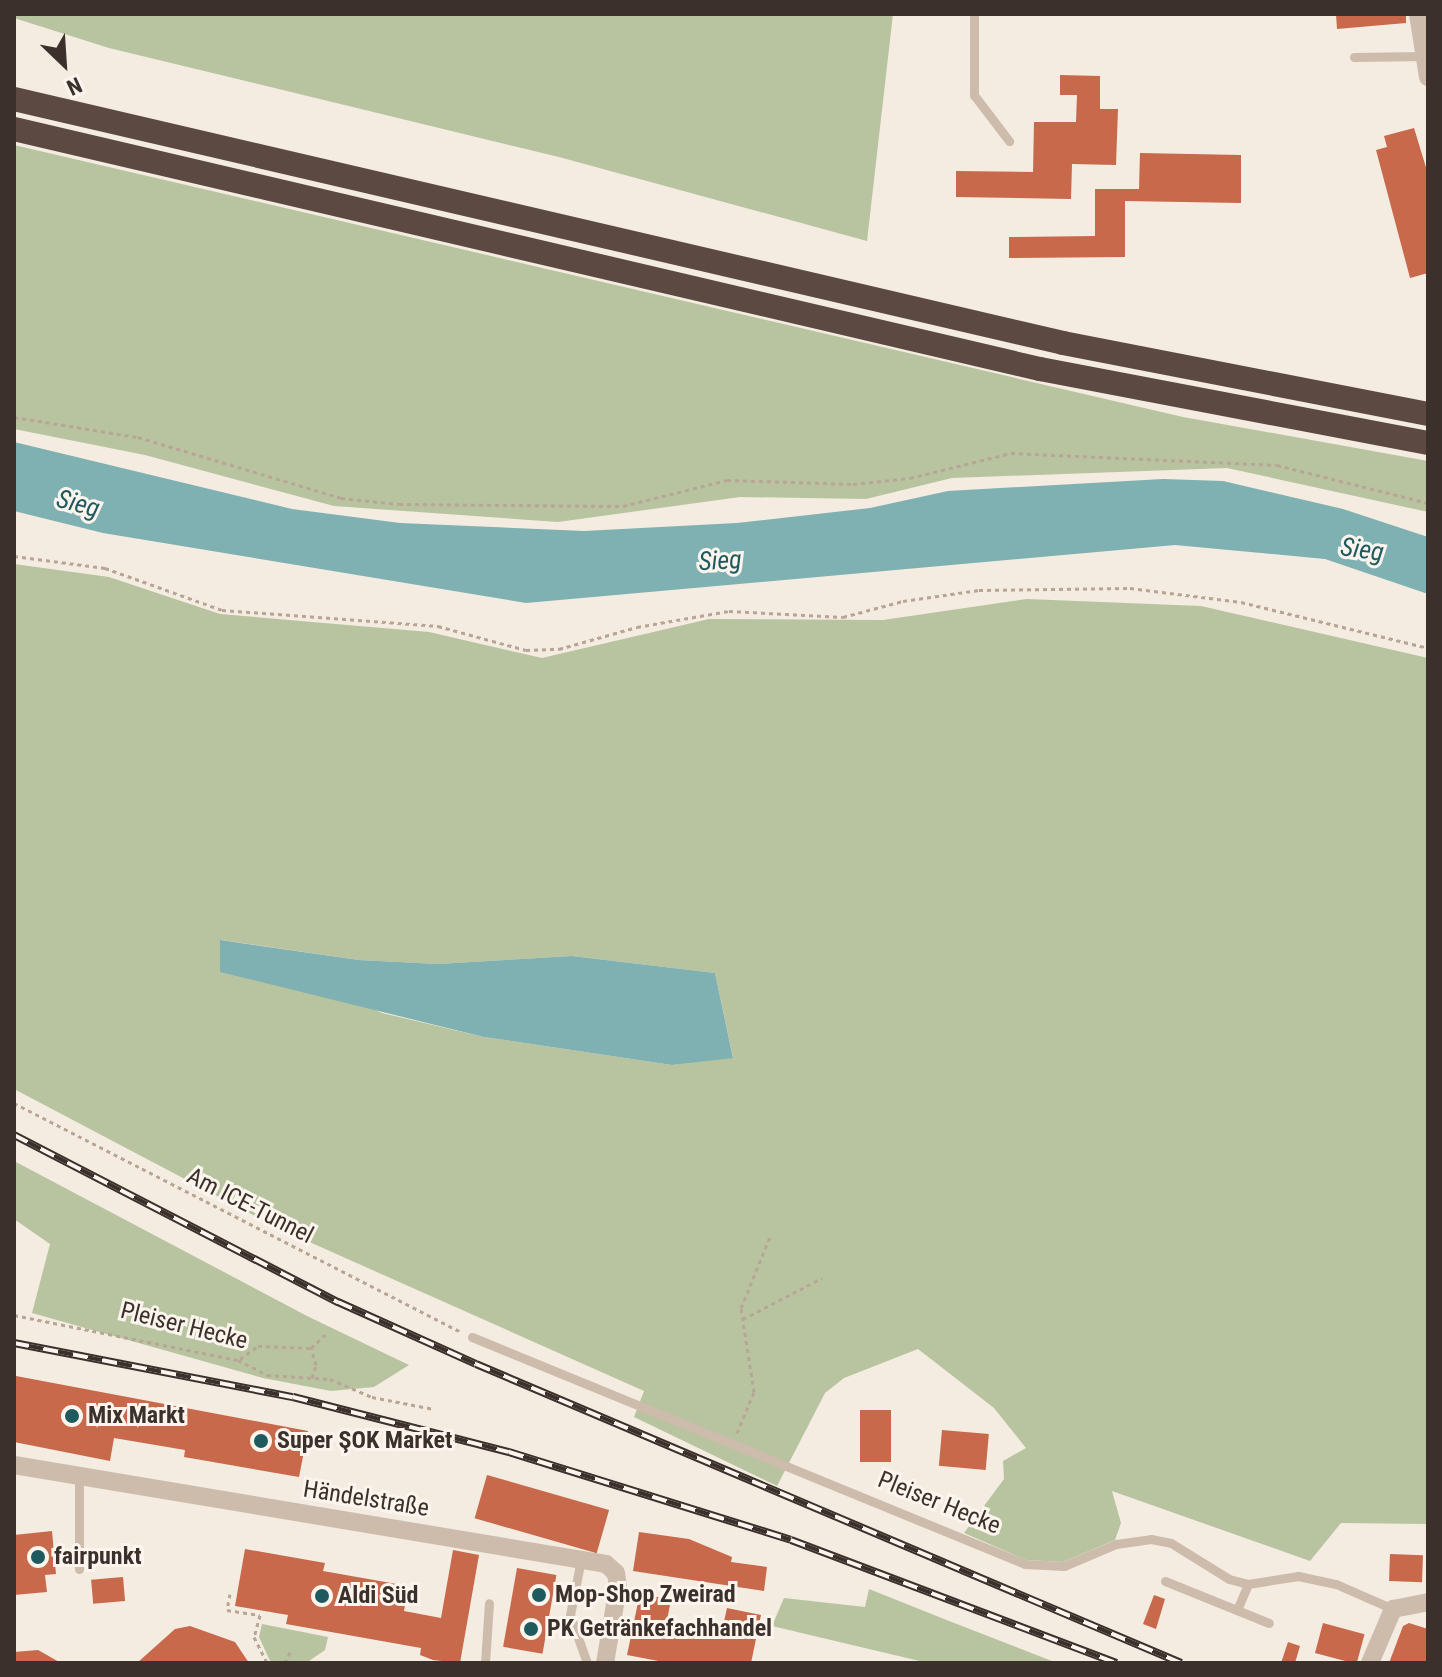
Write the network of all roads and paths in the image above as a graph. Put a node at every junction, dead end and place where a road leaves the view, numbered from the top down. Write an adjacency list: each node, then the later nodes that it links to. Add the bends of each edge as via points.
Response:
1 (974, 14): 8 (lane, via 974,95)
2 (1418, 14): 3 (street)
3 (1424, 56): 4 (lane); 5 (street)
4 (1354, 57)
5 (1428, 77)
6 (14, 99): 9 (highway, via 1032,336)
7 (14, 129): 11 (highway, via 1024,365)
8 (1009, 141)
9 (1428, 414)
10 (14, 417): 12 (path, via 138,437 341,498 399,504 623,506 727,480 853,484 910,478 1011,453 1277,465)
11 (1425, 443)
12 (1428, 503)
13 (14, 556): 14 (path, via 105,568 222,610 438,626 526,650 559,649 637,627 729,611 843,617 903,601 979,590 1130,588 1241,602)
14 (1428, 648)
15 (14, 1103): 21 (path, Am ICE-Tunnel)
16 (771, 1234): 19 (path, via 749,1279)
17 (822, 1278): 19 (path)
18 (14, 1315): 23 (path, Pleiser Hecke)
19 (741, 1322): 26 (path, via 754,1392)
20 (328, 1332): 22 (path)
21 (472, 1337): 26 (lane, Pleiser Hecke)
22 (311, 1348): 23 (path, via 258,1346); 24 (path, via 316,1365)
23 (238, 1360): 24 (path, Pleiser Hecke, via 267,1375)
24 (312, 1378): 25 (path, Pleiser Hecke)
25 (434, 1409)
26 (732, 1443): 32 (lane, Pleiser Hecke, via 1025,1564 1064,1566 1116,1544 1151,1539 1171,1543 1229,1579)
27 (14, 1465): 28 (street, Händelstraße)
28 (79, 1475): 29 (street, Händelstraße); 30 (lane)
29 (581, 1558): 43 (lane, via 570,1615); 44 (street, Händelstraße, via 606,1564 616,1573 617,1602)
30 (79, 1569)
31 (1165, 1581): 37 (lane)
32 (1248, 1584): 36 (lane, via 1298,1576 1336,1584); 37 (lane)
33 (230, 1594): 40 (path, via 227,1610 260,1615 254,1637)
34 (1428, 1602): 36 (street)
35 (489, 1603): 42 (lane)
36 (1393, 1609): 45 (street)
37 (1237, 1610): 38 (lane)
38 (1269, 1623)
39 (291, 1650): 41 (path)
40 (267, 1663)
41 (285, 1663)
42 (485, 1663)
43 (587, 1663)
44 (605, 1663)
45 (1370, 1663)

